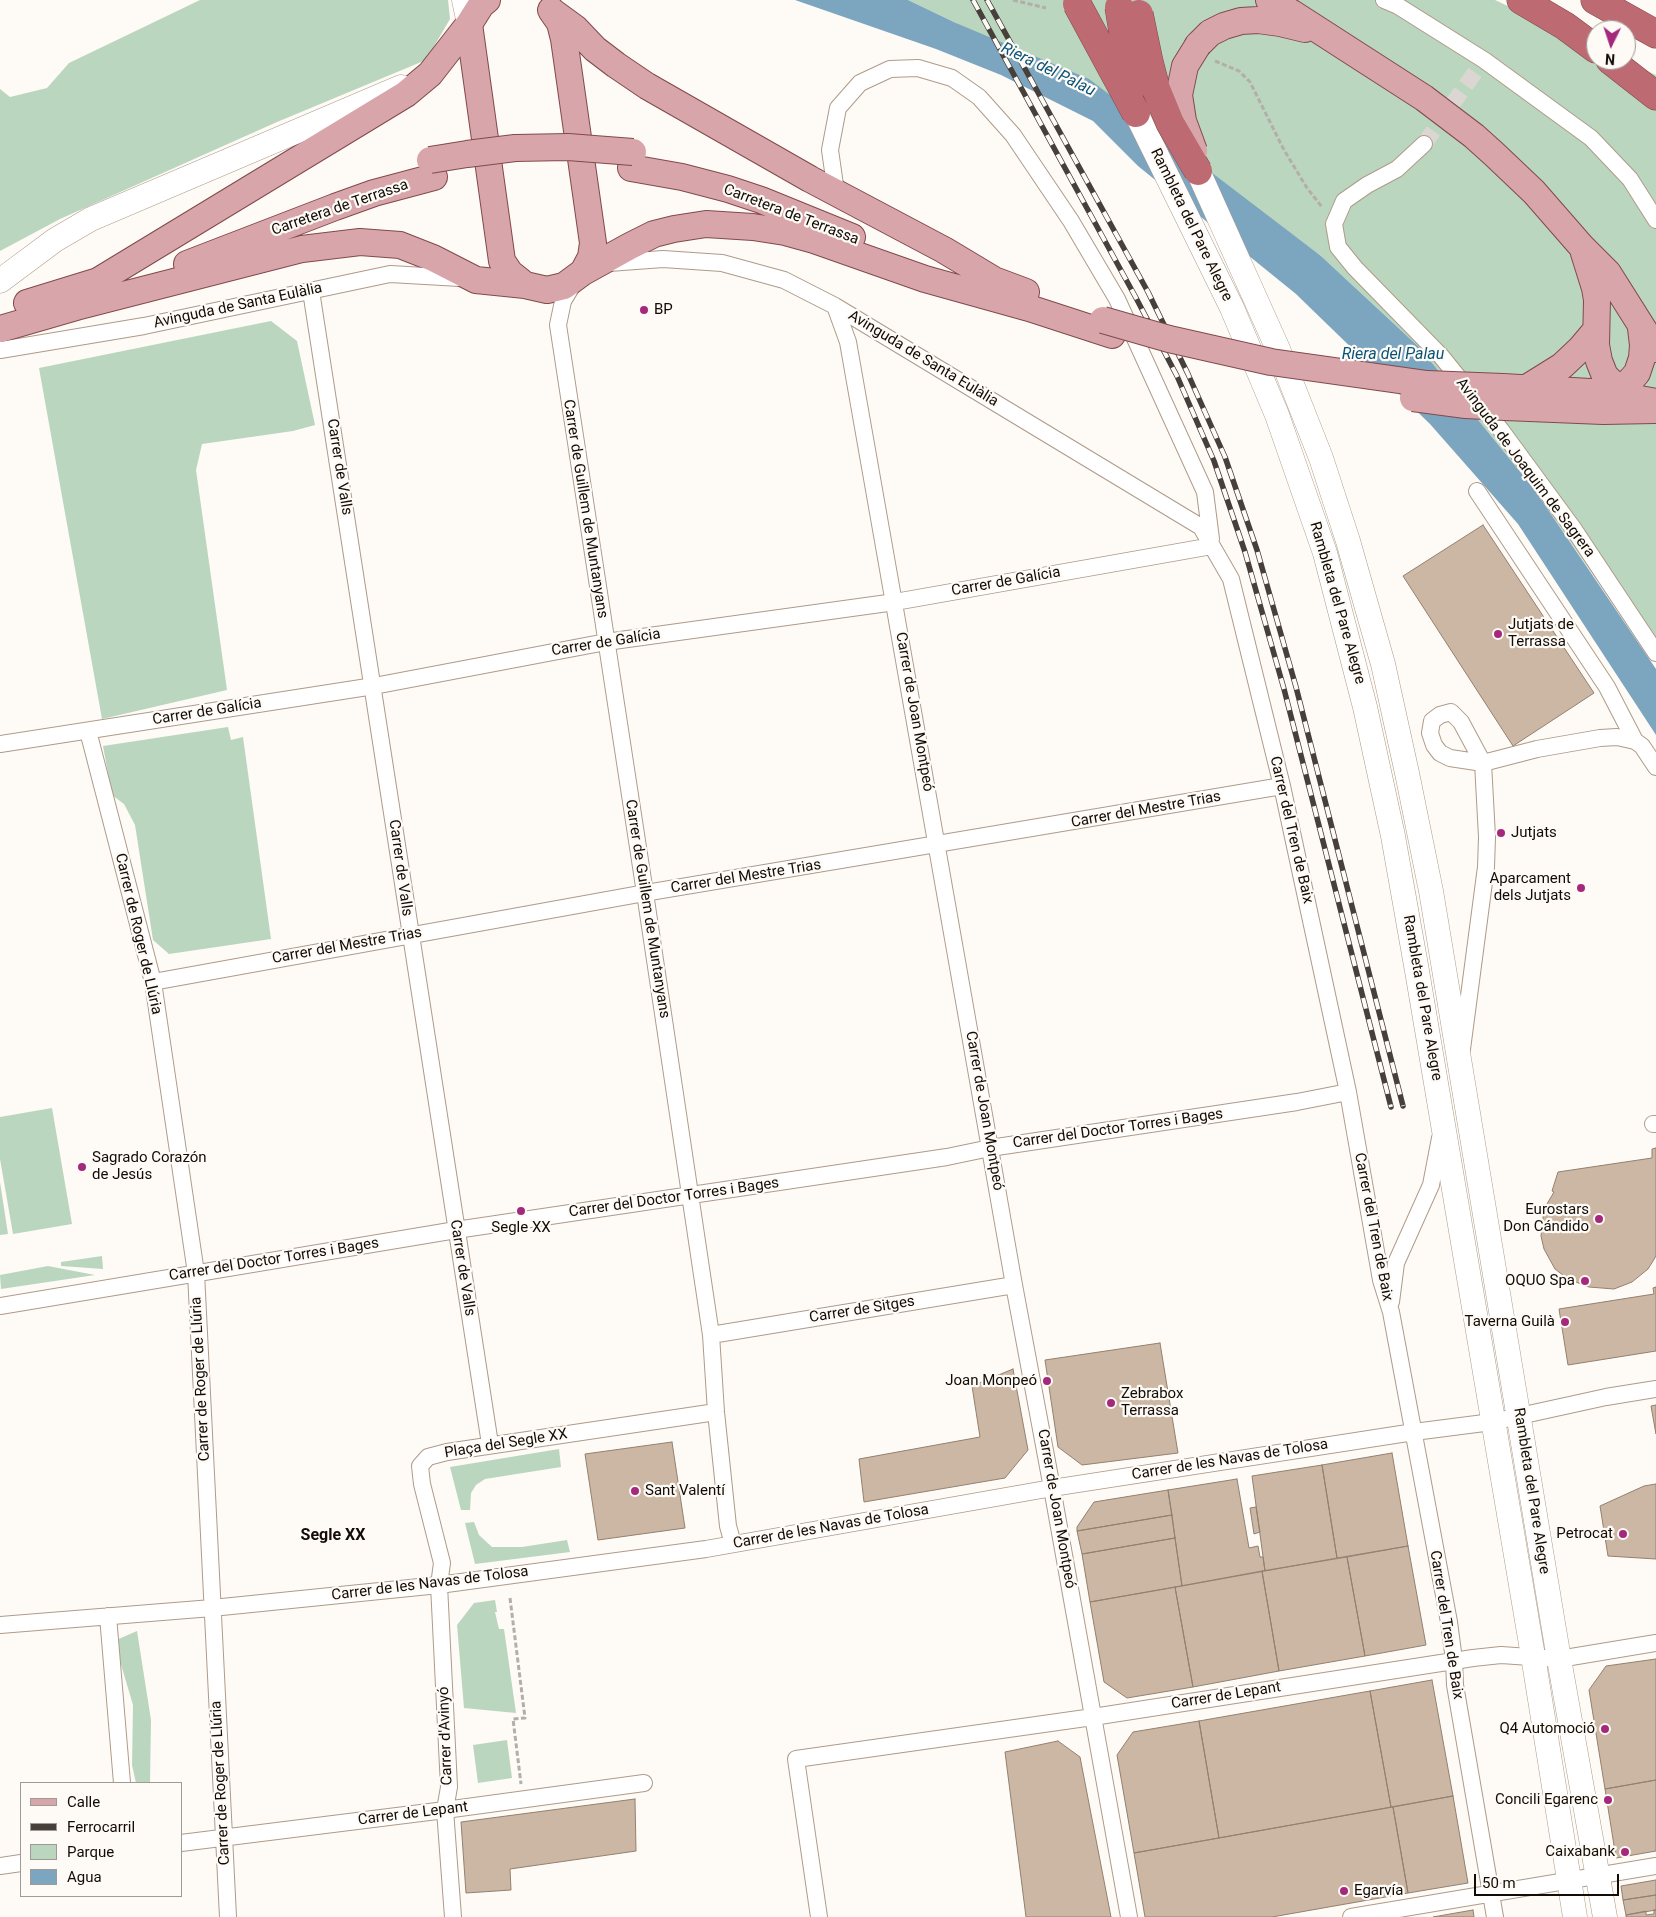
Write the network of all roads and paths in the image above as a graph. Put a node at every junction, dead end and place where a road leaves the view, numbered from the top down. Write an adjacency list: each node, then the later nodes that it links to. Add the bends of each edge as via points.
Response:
1 (487, 0): 11 (main road)
2 (1013, 0): 10 (path)
3 (1269, 0): 13 (main road)
4 (1384, 0): 25 (street, via 1398,6 1591,138 1630,179)
5 (1520, 0): 14 (highway)
6 (1594, 0): 12 (highway)
7 (1076, 2): 19 (highway, bridge)
8 (1128, 5): 19 (highway, bridge, via 1124,49); 23 (highway, bridge, via 1170,123)
9 (546, 6): 24 (main road, via 575,28 595,49 647,86); 28 (main road, via 560,23 564,39 593,242)
10 (1046, 8)
11 (467, 12): 17 (main road); 33 (main road, via 502,261 510,273)
12 (1656, 34)
13 (1335, 42): 15 (main road, via 1280,23 1241,21 1210,33); 27 (main road, via 1416,93 1474,136 1534,192)
14 (1586, 42)
15 (1202, 52): 23 (main road, bridge, via 1185,66 1180,95 1183,121); 26 (path, via 1239,71 1250,82 1284,150)
16 (1623, 70): 18 (highway)
17 (430, 74): 31 (main road, via 90,219 55,240); 32 (main road, via 406,94)
18 (1656, 96)
19 (1136, 114): 68 (main road, Rambleta del Pare Alegre, via 1232,308 1300,477 1325,553 1365,707 1391,826)
20 (1424, 144): 26 (street, via 1397,169 1344,201)
21 (632, 160): 22 (main road, Carretera de Terrassa, bridge, via 568,147 515,148 466,154); 30 (main road, Carretera de Terrassa, via 688,161 724,170); 37 (main road, Carretera de Terrassa, via 761,200)
22 (432, 169): 32 (main road, Carretera de Terrassa, via 335,188); 36 (main road, Carretera de Terrassa)
23 (1198, 171): 66 (main road, Rambleta del Pare Alegre, via 1278,349 1318,450 1365,598 1422,842)
24 (836, 192): 30 (main road); 52 (street, via 830,150 838,108 860,83 890,69 918,68 952,78 979,97 1013,135 1072,222 1117,299 1206,492)
25 (1656, 220)
26 (1334, 224): 55 (street, Avinguda de Joaquim de Sagrera, via 1338,247 1440,356 1501,430 1574,528)
27 (1582, 247): 40 (main road, via 1608,273); 42 (main road, via 1595,288)
28 (586, 271): 33 (main road, via 564,286 547,290); 35 (street, Avinguda de Santa Eulàlia, via 663,259 722,263 784,280); 37 (main road, via 654,234 706,224 753,227 785,232 925,279); 54 (street, Carrer de Guillem de Muntanyans, via 563,301 558,325)
29 (476, 280): 33 (main road); 34 (street, Avinguda de Santa Eulàlia, via 390,274); 36 (main road, via 400,245 360,242 302,249)
30 (994, 280): 39 (main road)
31 (0, 281)
32 (98, 281): 38 (main road, Carretera de Terrassa)
33 (525, 285)
34 (311, 291): 44 (street, Avinguda de Santa Eulàlia, via 144,326); 56 (street, Carrer de Valls)
35 (835, 306): 52 (street, Avinguda de Santa Eulàlia, via 1201,527); 53 (street, Carrer de Joan Montpeó, via 848,342)
36 (76, 308): 41 (main road, Carretera de Terrassa)
37 (1029, 308): 39 (main road)
38 (0, 310)
39 (1107, 327): 47 (main road, bridge, via 1280,363)
40 (1641, 328): 43 (main road); 46 (main road, via 1642,358 1637,373)
41 (0, 329)
42 (1596, 330): 46 (main road, via 1605,376); 47 (main road, via 1562,366)
43 (1656, 349)
44 (0, 350)
45 (1656, 388): 46 (main road)
46 (1621, 391): 47 (main road); 48 (main road); 49 (main road)
47 (1511, 394): 49 (main road)
48 (1656, 402)
49 (1563, 409): 50 (main road)
50 (1656, 410)
51 (1477, 491): 58 (street, via 1607,687)
52 (1212, 546): 53 (street, Carrer de Galícia); 61 (street, Carrer del Tren de Baix, via 1231,579)
53 (894, 602): 54 (street, Carrer de Galícia); 62 (street, Carrer de Joan Montpeó)
54 (606, 642): 56 (street, Carrer de Galícia); 63 (street, Carrer de Guillem de Muntanyans)
55 (1656, 653)
56 (374, 686): 57 (street, Carrer de Galícia); 64 (street, Carrer de Valls)
57 (88, 731): 59 (street, Carrer de Galícia); 65 (street, Carrer de Roger de Llúria)
58 (1634, 741): 60 (street, via 1648,753); 66 (street, Rambleta del Pare Alegre, via 1600,738 1537,748 1482,763 1486,867)
59 (0, 744)
60 (1656, 767)
61 (1282, 786): 62 (street, Carrer del Mestre Trias); 67 (street, Carrer del Tren de Baix)
62 (936, 845): 63 (street, Carrer del Mestre Trias); 69 (street, Carrer de Joan Montpeó)
63 (646, 893): 64 (street, Carrer del Mestre Trias); 70 (street, Carrer de Guillem de Muntanyans)
64 (410, 935): 65 (street, Carrer del Mestre Trias); 71 (street, Carrer de Valls)
65 (153, 982): 72 (street, Carrer de Roger de Llúria)
66 (1460, 1066): 79 (main road, Rambleta del Pare Alegre)
67 (1348, 1092): 69 (street, Carrer del Doctor Torres i Bages); 75 (street, Carrer del Tren de Baix, via 1381,1280)
68 (1443, 1121): 75 (street, Rambleta del Pare Alegre, via 1431,1185 1396,1263); 80 (main road, Rambleta del Pare Alegre)
69 (990, 1148): 70 (street, Carrer del Doctor Torres i Bages); 73 (street, Carrer de Joan Montpeó)
70 (689, 1196): 71 (street, Carrer del Doctor Torres i Bages); 76 (street, Carrer de Guillem de Muntanyans)
71 (456, 1230): 72 (street, Carrer del Doctor Torres i Bages); 82 (street, Carrer de Valls)
72 (196, 1273): 74 (street, Carrer del Doctor Torres i Bages); 87 (street, Carrer de Roger de Llúria)
73 (1014, 1285): 76 (street, Carrer de Sitges); 83 (street, Carrer de Joan Montpeó)
74 (0, 1306)
75 (1391, 1312): 81 (street, Carrer del Tren de Baix)
76 (711, 1335): 78 (street, Carrer de Guillem de Muntanyans)
77 (1656, 1389): 79 (street, Carrer de les Navas de Tolosa)
78 (716, 1412): 82 (street, Plaça del Segle XX); 84 (street, Carrer de Guillem de Muntanyans, via 728,1526)
79 (1518, 1416): 80 (street, Carrer de les Navas de Tolosa); 92 (main road, Rambleta del Pare Alegre)
80 (1492, 1422): 81 (street, Carrer de les Navas de Tolosa); 91 (main road, Rambleta del Pare Alegre)
81 (1414, 1432): 83 (street, Carrer de les Navas de Tolosa); 93 (street, Carrer del Tren de Baix)
82 (490, 1444): 85 (street, Plaça del Segle XX, via 428,1457 420,1466 442,1563)
83 (1052, 1488): 84 (street, Carrer de les Navas de Tolosa); 94 (street, Carrer de Joan Montpeó)
84 (733, 1544): 85 (street, Carrer de les Navas de Tolosa)
85 (438, 1585): 87 (street, Carrer de les Navas de Tolosa); 98 (street, Carrer d'Avinyó, via 448,1777)
86 (510, 1598): 97 (path, via 525,1718 513,1719)
87 (212, 1608): 88 (street, Carrer de les Navas de Tolosa); 99 (street, Carrer de Roger de Llúria)
88 (108, 1616): 89 (street, Carrer de les Navas de Tolosa); 95 (street)
89 (0, 1626)
90 (1656, 1644): 92 (street, Carrer de Lepant)
91 (1533, 1656): 92 (street, Carrer de Lepant); 93 (street, Carrer de Lepant, via 1497,1655); 105 (main road, Rambleta del Pare Alegre)
92 (1559, 1659): 104 (main road, Rambleta del Pare Alegre)
93 (1454, 1660): 94 (street, Carrer de Lepant); 106 (street, Carrer del Tren de Baix, via 1455,1685)
94 (1093, 1716): 109 (street, Carrer de Lepant, via 796,1759); 110 (street, Carrer de Joan Montpeó)
95 (122, 1782)
96 (644, 1783): 98 (street, Carrer de Lepant)
97 (522, 1784)
98 (445, 1810): 99 (street, Carrer de Lepant); 108 (street, Carrer d'Avinyó)
99 (224, 1838): 100 (street, Carrer de Lepant); 107 (street, Carrer de Roger de Llúria)
100 (182, 1843)
101 (20, 1863): 102 (street)
102 (0, 1866)
103 (1656, 1866): 104 (street)
104 (1598, 1877): 105 (street); 114 (main road, Rambleta del Pare Alegre)
105 (1570, 1882): 106 (street); 113 (main road, Rambleta del Pare Alegre)
106 (1491, 1894): 111 (street); 112 (street, Carrer del Tren de Baix)
107 (228, 1917)
108 (452, 1917)
109 (819, 1917)
110 (1129, 1917)
111 (1351, 1917)
112 (1495, 1917)
113 (1575, 1917)
114 (1605, 1917)

